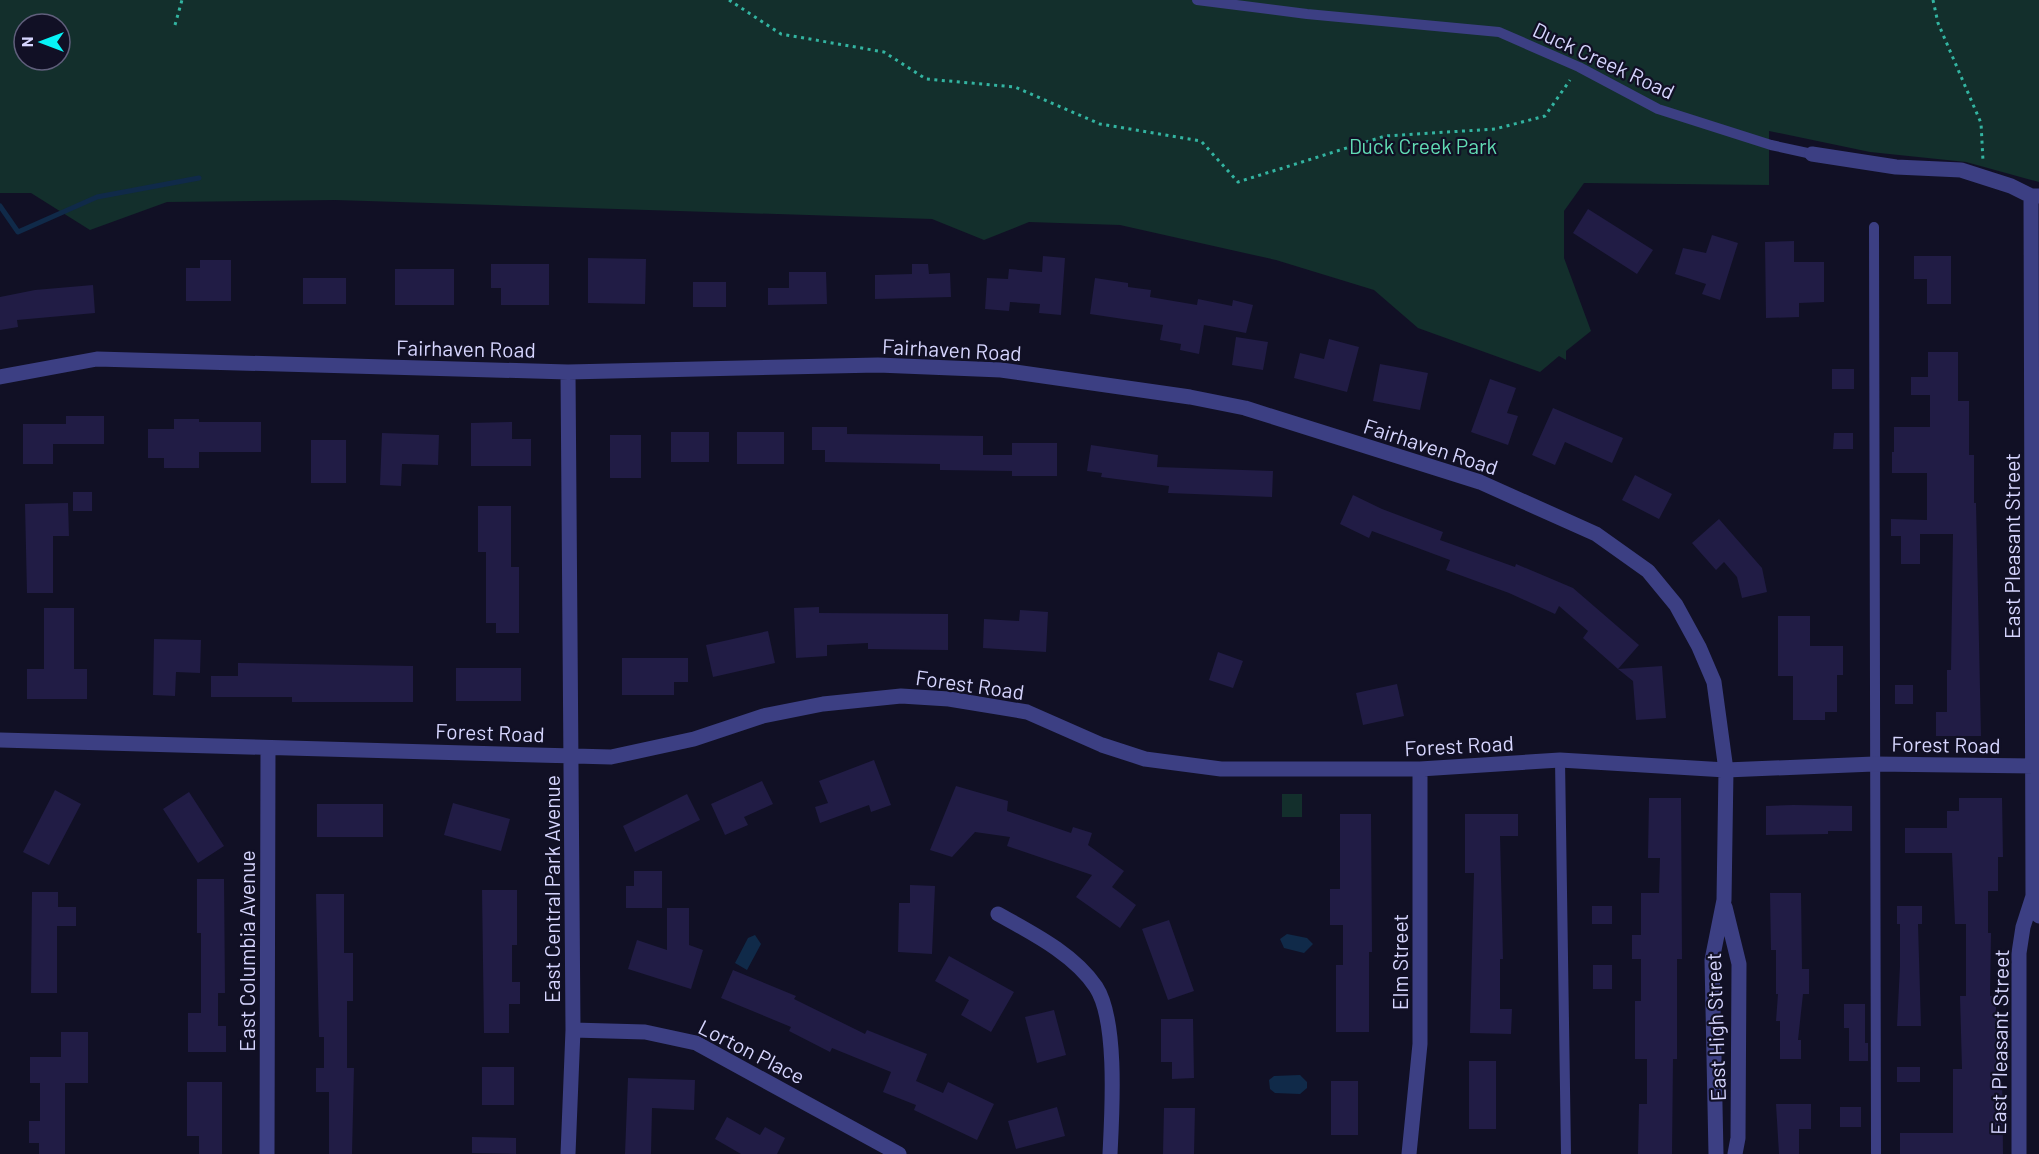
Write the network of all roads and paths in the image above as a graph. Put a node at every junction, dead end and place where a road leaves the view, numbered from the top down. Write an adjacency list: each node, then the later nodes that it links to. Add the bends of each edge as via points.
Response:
1 (182, 0): 5 (path)
2 (729, 0): 6 (path, via 781,34 884,52 926,79 1015,87 1100,124 1201,141 1238,182 1385,136 1496,129 1545,116)
3 (1197, 0): 6 (lane, Duck Creek Road, via 1499,33)
4 (1933, 0): 8 (path, via 1938,23 1981,123)
5 (175, 25)
6 (1579, 67): 7 (lane, Duck Creek Road, via 1658,109)
7 (1812, 154): 8 (street, via 1896,167 1961,170)
8 (1984, 177): 9 (street)
9 (2035, 196): 18 (street, East Pleasant Street)
10 (1874, 227): 17 (lane)
11 (568, 372): 12 (street, Fairhaven Road, via 97,359); 15 (street, East Central Park Avenue); 20 (street, Fairhaven Road, via 878,365 1001,370 1245,408 1480,482 1596,534 1648,571 1676,605 1700,647 1710,673)
12 (0, 377)
13 (0, 740): 14 (street, Forest Road)
14 (268, 748): 15 (street, Forest Road); 26 (street, East Columbia Avenue)
15 (571, 756): 19 (street, Forest Road, via 610,757 694,739 763,716 823,704 901,696 949,699 1027,712 1102,745 1145,759 1178,764 1269,771); 25 (street, East Central Park Avenue)
16 (1560, 760): 19 (street, Forest Road); 20 (street, Forest Road); 31 (lane)
17 (1874, 764): 18 (street, Forest Road); 20 (street, Forest Road); 34 (lane)
18 (2036, 766): 21 (street, East Pleasant Street)
19 (1419, 769): 30 (street, Elm Street, via 1420,1023)
20 (1726, 770): 22 (street, East High Street)
21 (2033, 896): 24 (street, East Pleasant Street); 35 (street, East Pleasant Street, via 2019,953)
22 (1724, 900): 32 (street, East High Street, via 1712,960); 33 (street, East High Street, via 1739,963)
23 (998, 914): 29 (street, via 1038,936 1097,988 1107,1011 1110,1037)
24 (2039, 916)
25 (573, 1030): 27 (street, East Central Park Avenue); 28 (street, Lorton Place, via 645,1032 696,1043)
26 (267, 1154)
27 (568, 1154)
28 (899, 1154)
29 (1110, 1154)
30 (1409, 1154)
31 (1566, 1154)
32 (1716, 1154)
33 (1735, 1154)
34 (1876, 1154)
35 (2019, 1154)

